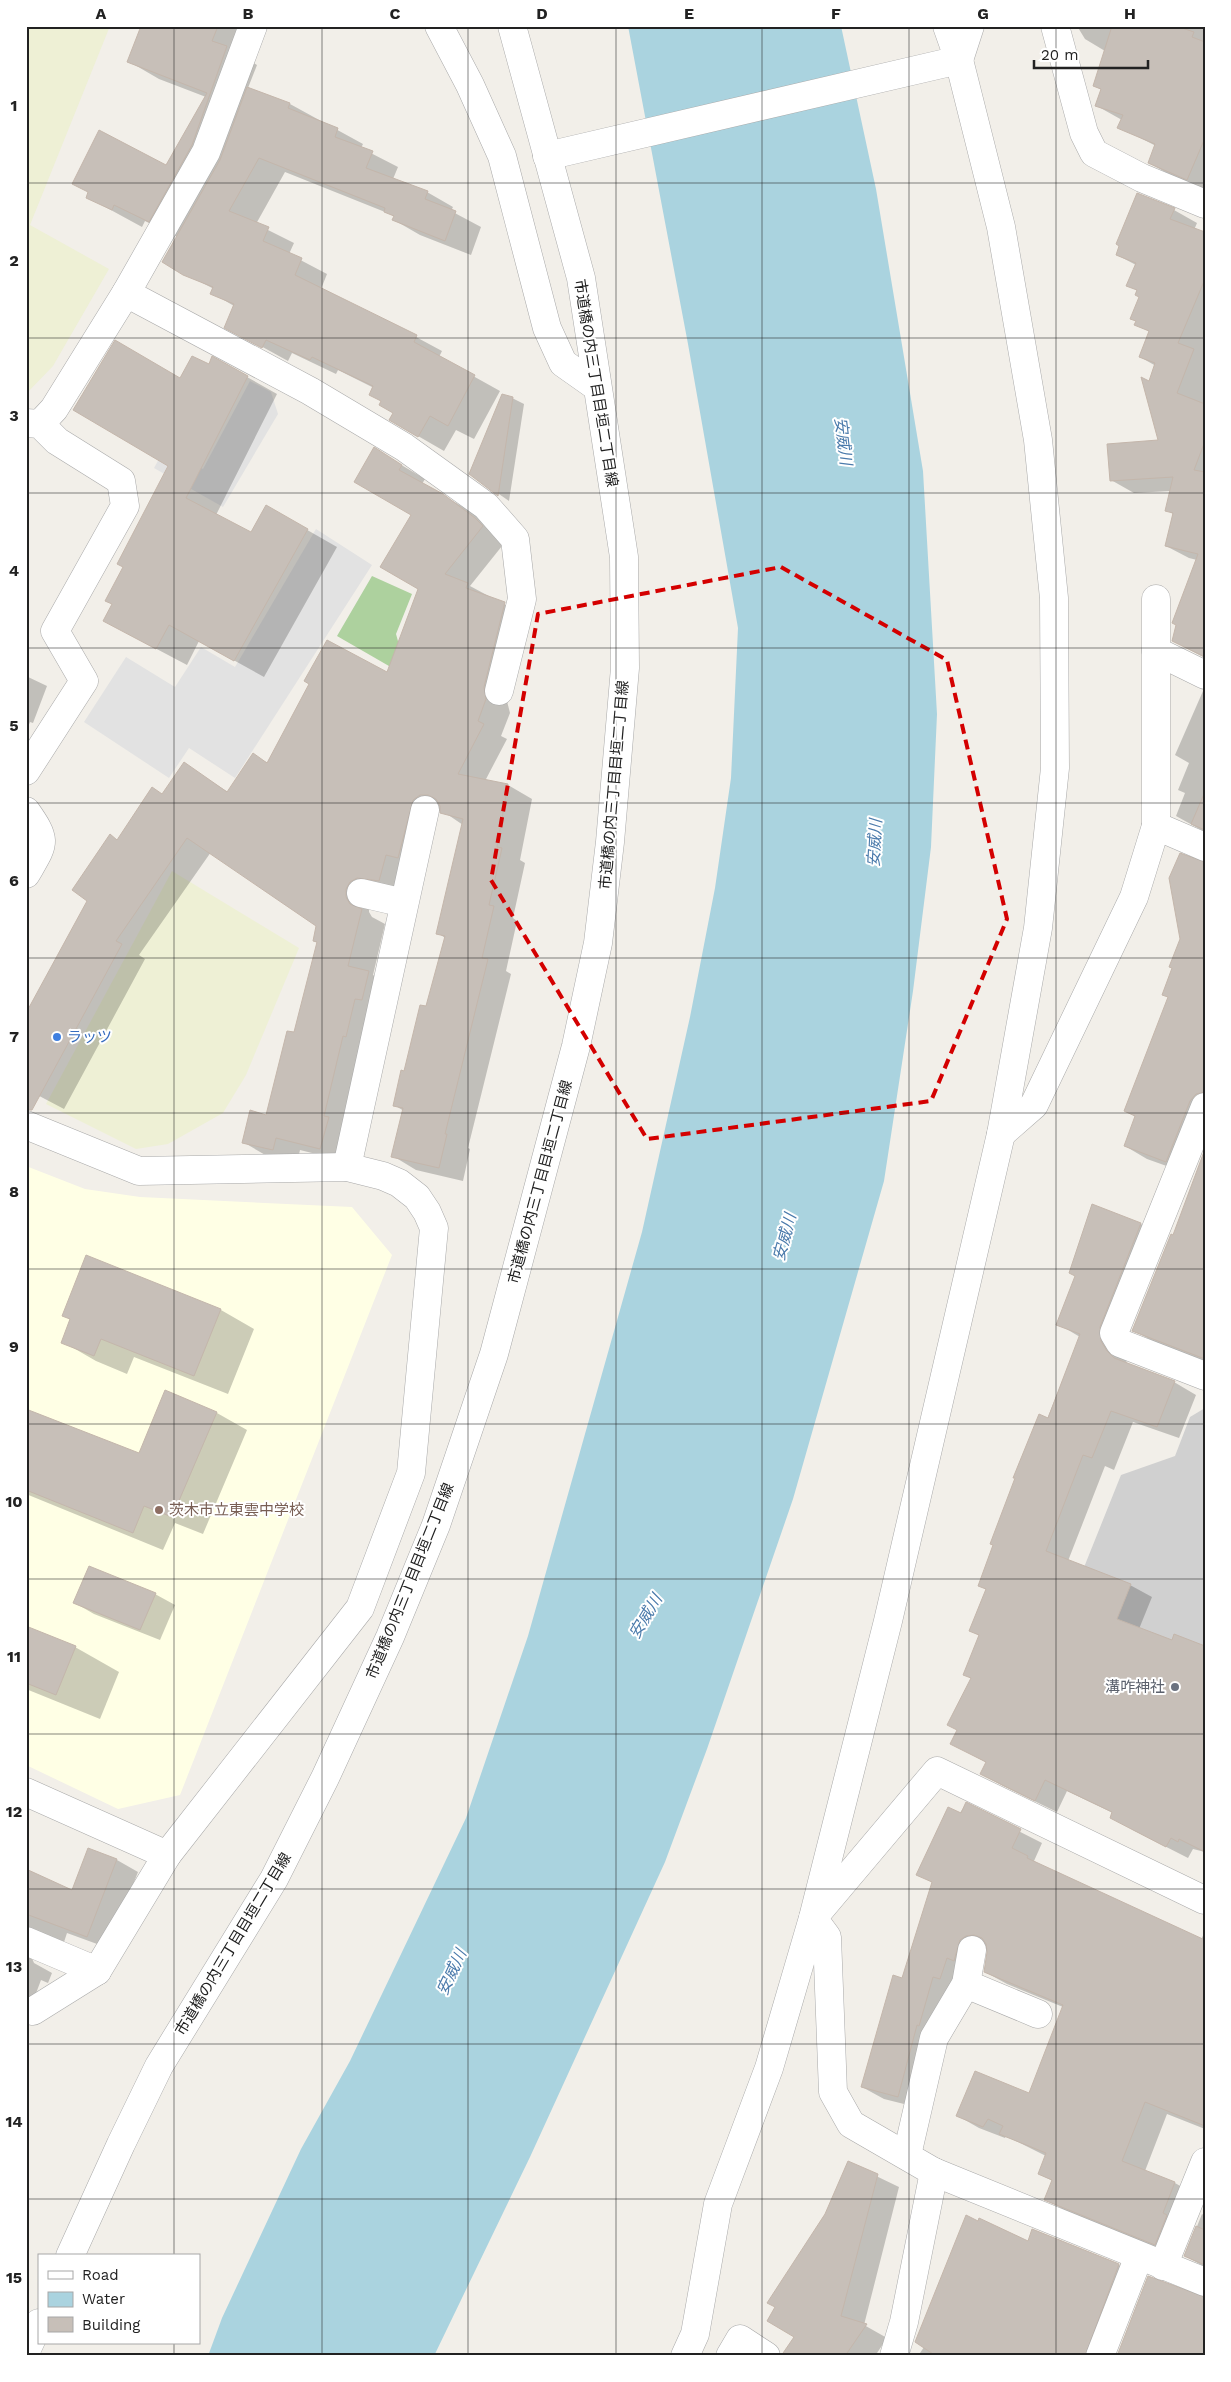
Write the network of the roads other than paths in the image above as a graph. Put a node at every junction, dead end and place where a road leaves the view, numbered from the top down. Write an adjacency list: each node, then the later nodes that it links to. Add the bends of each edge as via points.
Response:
1 (253, 26): 10 (street, via 206,152)
2 (439, 26): 11 (street, via 502,156 547,328 563,363)
3 (512, 26): 8 (street, 市道橋の内三丁目目垣二丁目線)
4 (947, 26): 7 (street)
5 (970, 26): 7 (street)
6 (1055, 26): 9 (street, via 1084,133 1094,153 1142,178)
7 (950, 62): 8 (street); 27 (street, via 1001,227 1037,425 1054,598 1055,768 1038,928)
8 (560, 154): 11 (street, 市道橋の内三丁目目垣二丁目線)
9 (1205, 204)
10 (126, 292): 12 (street, via 54,410); 16 (street, via 310,391 404,447 486,506 515,539 522,599)
11 (597, 387): 31 (street, 市道橋の内三丁目目垣二丁目線, via 624,557 625,640 611,832 598,943 576,1046 494,1354)
12 (33, 423): 17 (street, via 121,481 125,506 54,631 84,681)
13 (1156, 599): 14 (street)
14 (1156, 651): 15 (street); 20 (street)
15 (1205, 675)
16 (499, 691)
17 (26, 771)
18 (425, 810): 24 (street)
19 (26, 812): 22 (street, via 42,833 42,848)
20 (1156, 826): 21 (street); 27 (street, via 1134,897 1034,1105)
21 (1205, 847)
22 (26, 874)
23 (361, 893): 24 (street)
24 (404, 903): 28 (street)
25 (1205, 1107): 29 (street, via 1114,1333 1120,1343)
26 (26, 1125): 28 (street, via 139,1171)
27 (1001, 1134): 35 (street, via 890,1611)
28 (347, 1167): 30 (street, via 400,1183 418,1197 434,1228 411,1472)
29 (1205, 1376)
30 (383, 1550): 31 (street); 33 (street, via 360,1608)
31 (419, 1566): 45 (street, 市道橋の内三丁目目垣二丁目線, via 329,1770 274,1879 159,2066)
32 (26, 1792): 33 (street)
33 (167, 1855): 38 (street)
34 (1204, 1900): 35 (street, via 937,1771)
35 (813, 1918): 42 (street, via 827,1937 833,2092 851,2124); 50 (street, via 769,2068 718,2204 695,2334)
36 (26, 1941): 38 (street)
37 (972, 1950): 39 (street)
38 (97, 1971): 40 (street)
39 (966, 1984): 41 (street); 42 (street, via 934,2038)
40 (34, 2011)
41 (1038, 2014)
42 (907, 2155): 44 (street)
43 (1205, 2162): 46 (street)
44 (934, 2172): 46 (street); 53 (street, via 904,2322)
45 (71, 2254)
46 (1151, 2261): 47 (street); 54 (street)
47 (1205, 2282)
48 (38, 2325): 49 (street)
49 (26, 2351)
50 (685, 2356)
51 (730, 2356): 52 (street, via 740,2339)
52 (766, 2356)
53 (894, 2356)
54 (1100, 2356)

